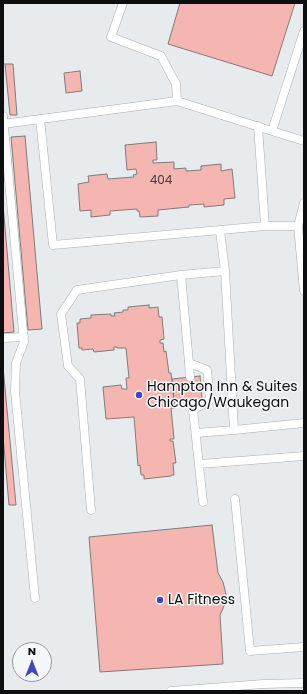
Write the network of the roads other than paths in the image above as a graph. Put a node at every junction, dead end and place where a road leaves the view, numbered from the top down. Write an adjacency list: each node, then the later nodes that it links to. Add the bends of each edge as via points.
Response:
1 (122, 3): 3 (lane, via 111,37 161,56 176,84)
2 (304, 31): 7 (lane)
3 (177, 101): 4 (lane); 6 (lane)
4 (40, 119): 5 (lane); 12 (lane, via 52,245)
5 (3, 121): 16 (lane)
6 (258, 126): 7 (lane); 10 (lane)
7 (272, 131): 8 (lane)
8 (304, 141)
9 (304, 203): 11 (lane)
10 (265, 226): 11 (lane); 12 (lane)
11 (298, 226): 15 (lane)
12 (220, 230): 13 (lane)
13 (225, 271): 14 (lane); 23 (lane)
14 (181, 275): 18 (lane); 29 (lane, via 77,290 61,314 68,366 80,379)
15 (304, 291)
16 (24, 337): 17 (lane); 30 (lane, via 16,363 15,391)
17 (3, 338)
18 (189, 363): 19 (lane); 21 (lane, via 206,370 210,400)
19 (190, 377)
20 (192, 400): 21 (lane)
21 (193, 410): 24 (lane)
22 (304, 423): 23 (lane)
23 (234, 430): 24 (lane)
24 (196, 433): 26 (lane)
25 (304, 456): 26 (lane)
26 (200, 464): 28 (lane)
27 (235, 499): 31 (lane, via 250,651)
28 (203, 502)
29 (91, 510)
30 (35, 598)
31 (304, 647)
32 (304, 683): 33 (lane)
33 (263, 688): 34 (lane)
34 (171, 691)

